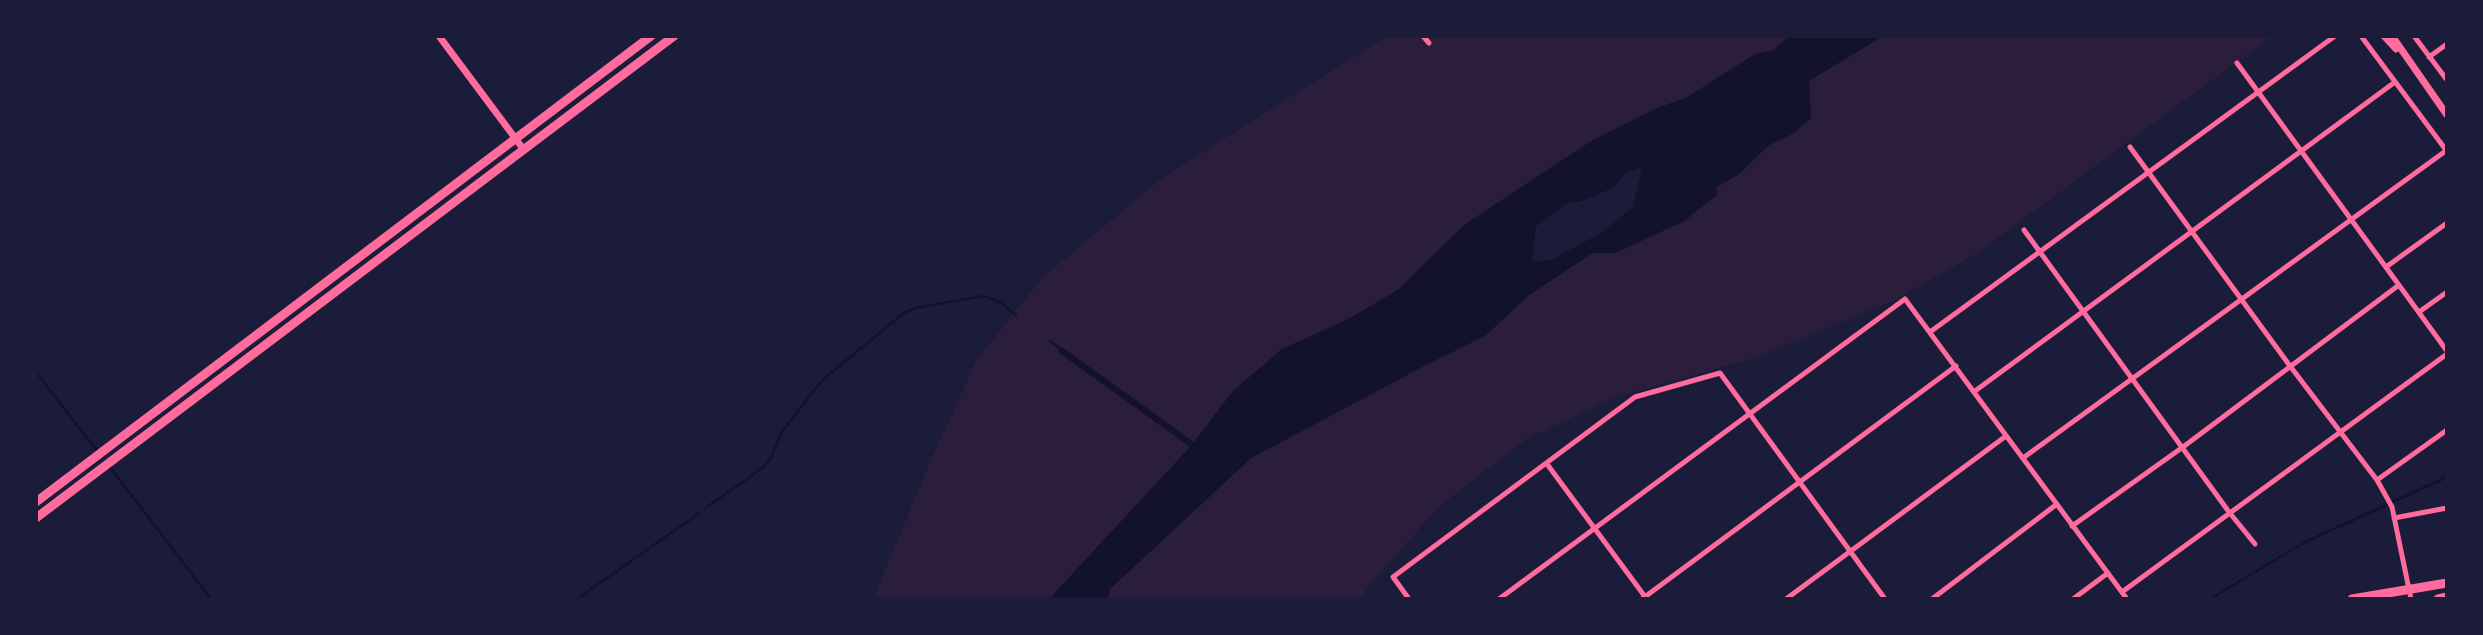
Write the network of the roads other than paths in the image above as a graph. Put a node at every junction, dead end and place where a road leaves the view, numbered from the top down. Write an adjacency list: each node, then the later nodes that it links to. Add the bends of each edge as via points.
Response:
1 (439, 36): 19 (street)
2 (652, 36): 19 (main road)
3 (674, 36): 21 (main road)
4 (1423, 36): 10 (street)
5 (2335, 36): 17 (street)
6 (2361, 36): 16 (street)
7 (2384, 36): 14 (street)
8 (2392, 36): 14 (street)
9 (2414, 36): 12 (street)
10 (1429, 43)
11 (2447, 44): 12 (street)
12 (2429, 57): 15 (street)
13 (2237, 63): 17 (street)
14 (2415, 69): 18 (street)
15 (2447, 80)
16 (2395, 82): 22 (street); 23 (street)
17 (2258, 92): 23 (street); 24 (street)
18 (2447, 115)
19 (516, 139): 21 (street); 51 (main road)
20 (2130, 147): 24 (street)
21 (524, 150): 55 (main road)
22 (2446, 150): 25 (street)
23 (2301, 151): 25 (street); 28 (street)
24 (2149, 173): 28 (street); 29 (street)
25 (2351, 220): 30 (street); 33 (street)
26 (2447, 223): 30 (street)
27 (2024, 230): 29 (street)
28 (2192, 232): 33 (street); 34 (street)
29 (2039, 252): 34 (street); 36 (street)
30 (2386, 267): 31 (street)
31 (2399, 286): 35 (street); 39 (street)
32 (2447, 292): 35 (street)
33 (2241, 299): 39 (street); 40 (street)
34 (2082, 312): 40 (street); 41 (street)
35 (2419, 312): 37 (street)
36 (1930, 332): 38 (street); 42 (street, via 1905,299)
37 (2447, 352): 44 (street)
38 (1956, 366): 41 (street); 50 (street)
39 (2290, 366): 44 (street); 46 (street)
40 (2133, 378): 46 (street); 47 (street)
41 (1975, 391): 45 (street)
42 (1748, 414): 48 (street, via 1720,373 1636,397); 50 (street); 58 (street)
43 (2447, 430): 49 (street)
44 (2340, 432): 49 (street); 54 (street)
45 (2006, 436): 47 (street); 60 (street)
46 (2183, 446): 54 (street); 57 (street)
47 (2023, 458): 52 (street)
48 (1547, 464): 58 (street); 67 (street, via 1394,578)
49 (2377, 480): 56 (street, via 2392,506)
50 (1800, 483): 60 (street); 66 (street)
51 (36, 502)
52 (2057, 504): 57 (street); 71 (street)
53 (2447, 508): 56 (street)
54 (2229, 512): 59 (street); 64 (street)
55 (36, 518)
56 (2394, 518): 63 (street)
57 (2072, 526): 61 (street)
58 (1595, 527): 66 (street); 68 (street)
59 (2255, 544)
60 (1850, 551): 69 (street); 70 (street)
61 (2108, 573): 64 (street); 72 (street)
62 (2447, 583): 63 (main road)
63 (2409, 589): 74 (main road); 75 (street)
64 (2122, 592): 73 (street)
65 (2447, 597): 76 (main road)
66 (1644, 598)
67 (1409, 599)
68 (1499, 599)
69 (1786, 599)
70 (1885, 599)
71 (1932, 599)
72 (2073, 599)
73 (2127, 599)
74 (2352, 599)
75 (2411, 599)
76 (2438, 599)

